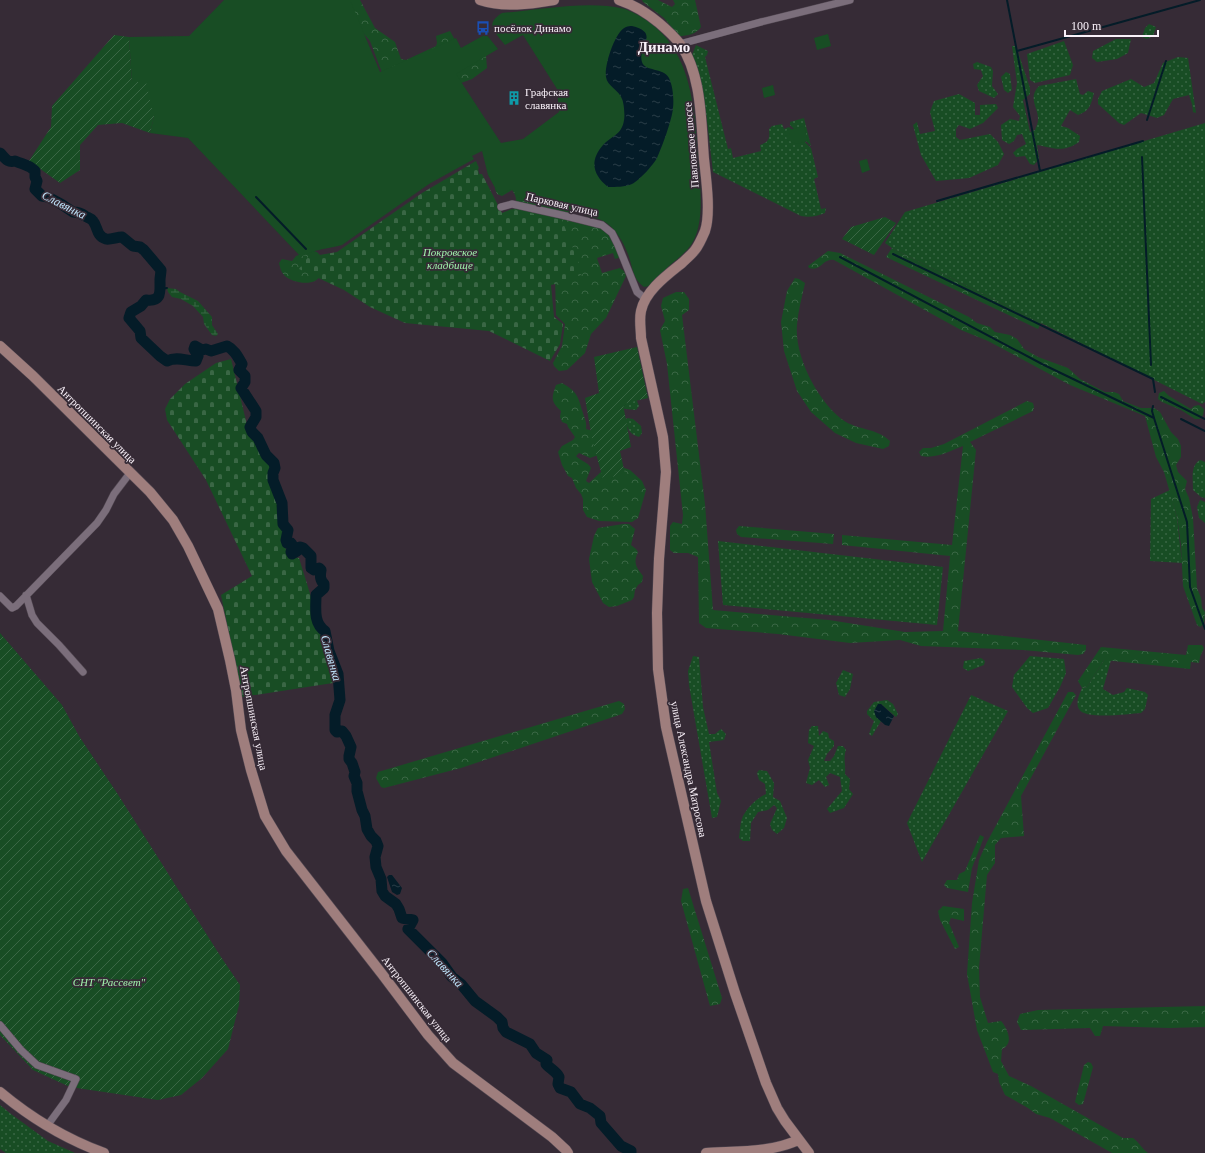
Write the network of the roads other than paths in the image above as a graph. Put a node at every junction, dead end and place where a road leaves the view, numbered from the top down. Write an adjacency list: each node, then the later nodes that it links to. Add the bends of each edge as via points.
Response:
1 (480, 0): 2 (main road, via 510,5)
2 (554, 0)
3 (850, 0): 5 (street)
4 (625, 1): 5 (main road, Павловское шоссе, via 652,17)
5 (680, 44): 7 (main road, Павловское шоссе, via 692,67 698,96 707,183 707,219 695,251 654,288)
6 (501, 207): 7 (street, Парковая улица, via 512,204 602,225 612,233 637,292)
7 (646, 299): 16 (main road, улица Александра Матросова, via 641,310 641,338 663,437 666,472 657,613 658,669 666,727 706,901 735,993 766,1083 785,1122)
8 (0, 346): 9 (main road, Антропшинская улица)
9 (130, 473): 10 (street, via 97,523); 18 (main road, Антропшинская улица, via 173,520 218,609 251,770 265,816 286,851 428,1035 453,1063 552,1136)
10 (26, 595): 11 (street, via 12,608); 12 (street, via 37,623)
11 (0, 596)
12 (83, 672)
13 (0, 1025): 15 (street, via 37,1065 76,1079 66,1100)
14 (0, 1092): 15 (main road)
15 (47, 1126): 17 (main road)
16 (798, 1140): 19 (main road, via 770,1149); 20 (main road, улица Александра Матросова)
17 (104, 1153)
18 (568, 1153)
19 (706, 1153)
20 (809, 1153)

